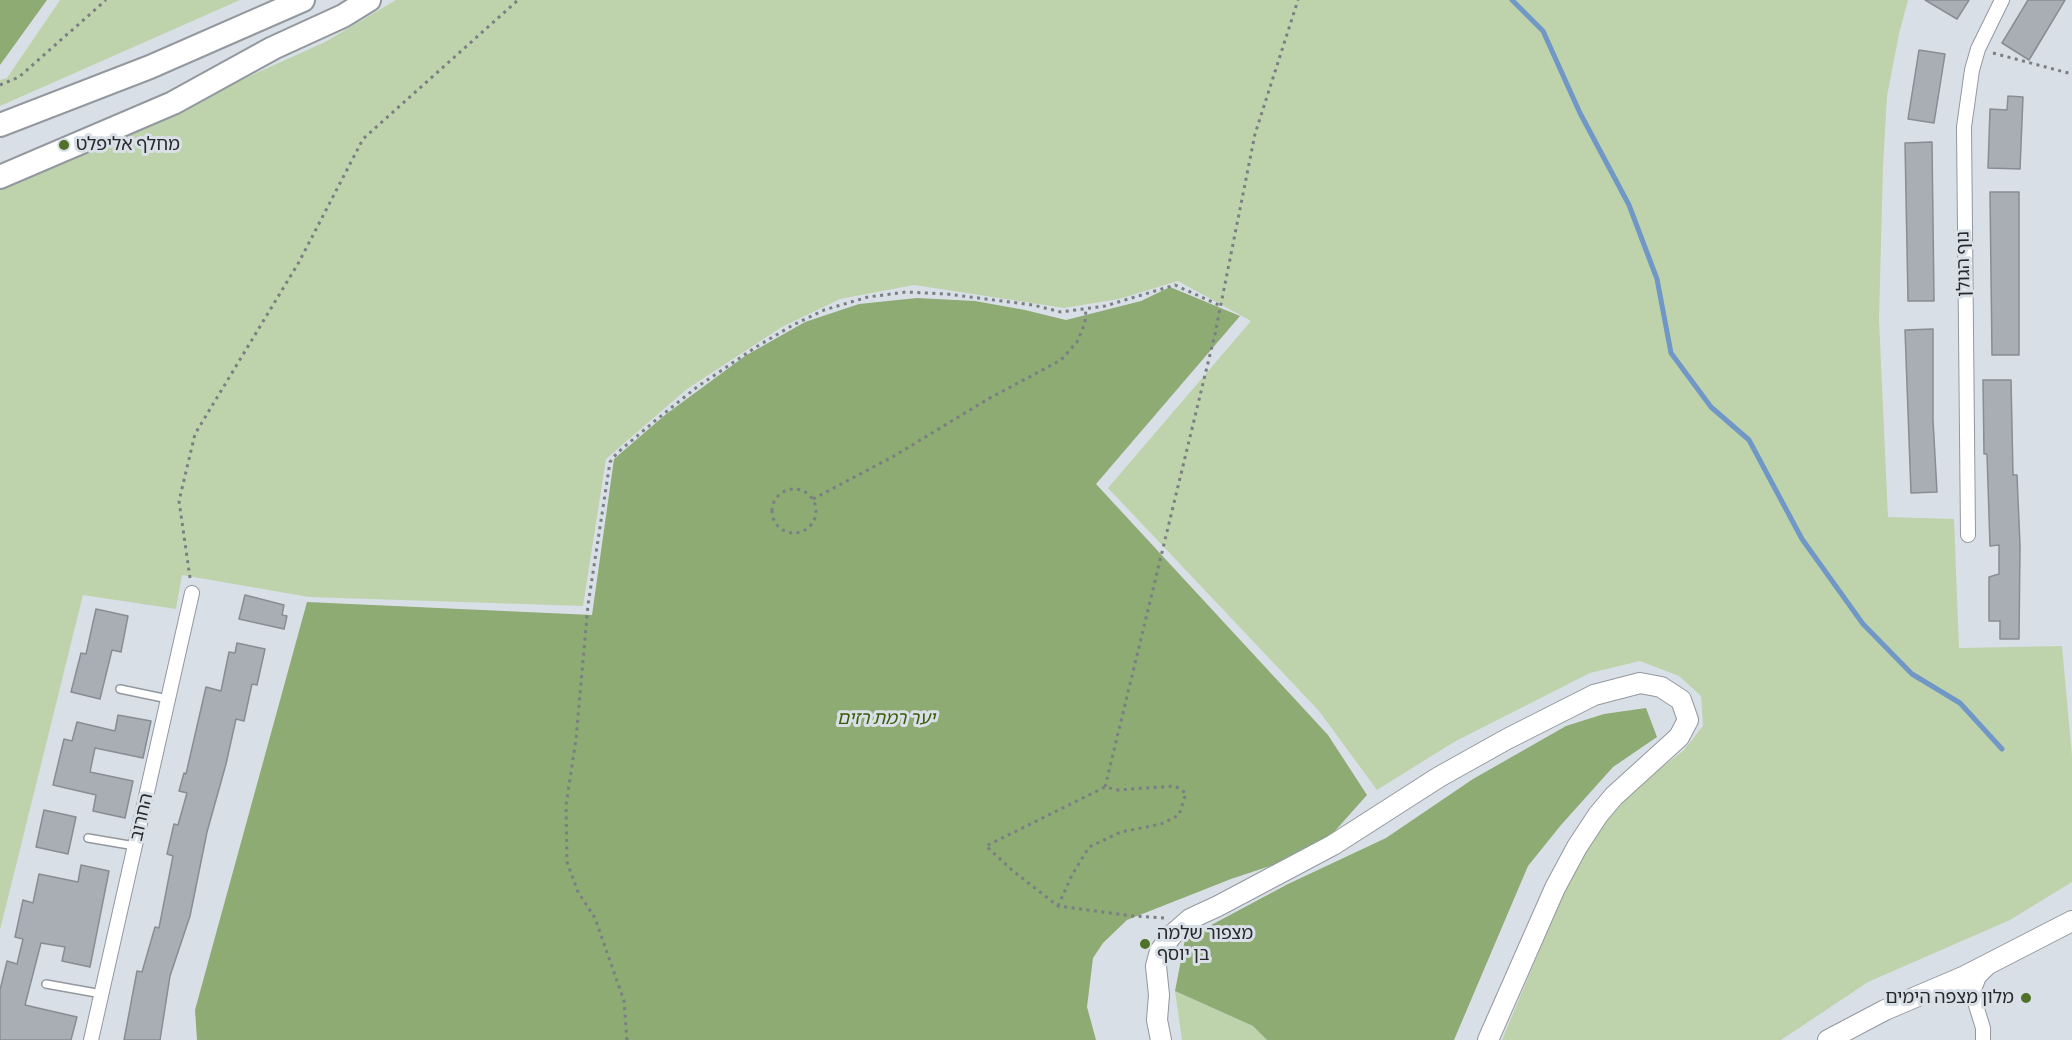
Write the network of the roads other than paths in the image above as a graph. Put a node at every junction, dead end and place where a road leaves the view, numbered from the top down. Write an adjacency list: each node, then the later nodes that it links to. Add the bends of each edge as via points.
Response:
1 (303, 0): 4 (highway, via 150,67)
2 (369, 0): 5 (highway, via 173,103)
3 (2002, 0): 6 (street, נוף הגולן, via 1978,49 1964,127)
4 (0, 125)
5 (0, 177)
6 (1968, 536)
7 (192, 593): 9 (street, החרוב)
8 (120, 689): 9 (lane)
9 (168, 699): 11 (street, החרוב)
10 (88, 838): 11 (lane)
11 (135, 846): 15 (street, החרוב)
12 (2072, 921): 14 (main road, via 1995,961)
13 (46, 984): 15 (lane)
14 (1969, 984): 19 (main road, via 1940,987); 20 (street)
15 (102, 994): 16 (street, החרוב)
16 (91, 1040)
17 (1161, 1040): 18 (main road, via 1156,966 1160,951 1190,919 1333,845 1438,777 1594,695 1640,683 1661,687 1681,700 1688,720 1679,737 1609,802 1577,847)
18 (1488, 1040)
19 (1828, 1040)
20 (1983, 1040)

